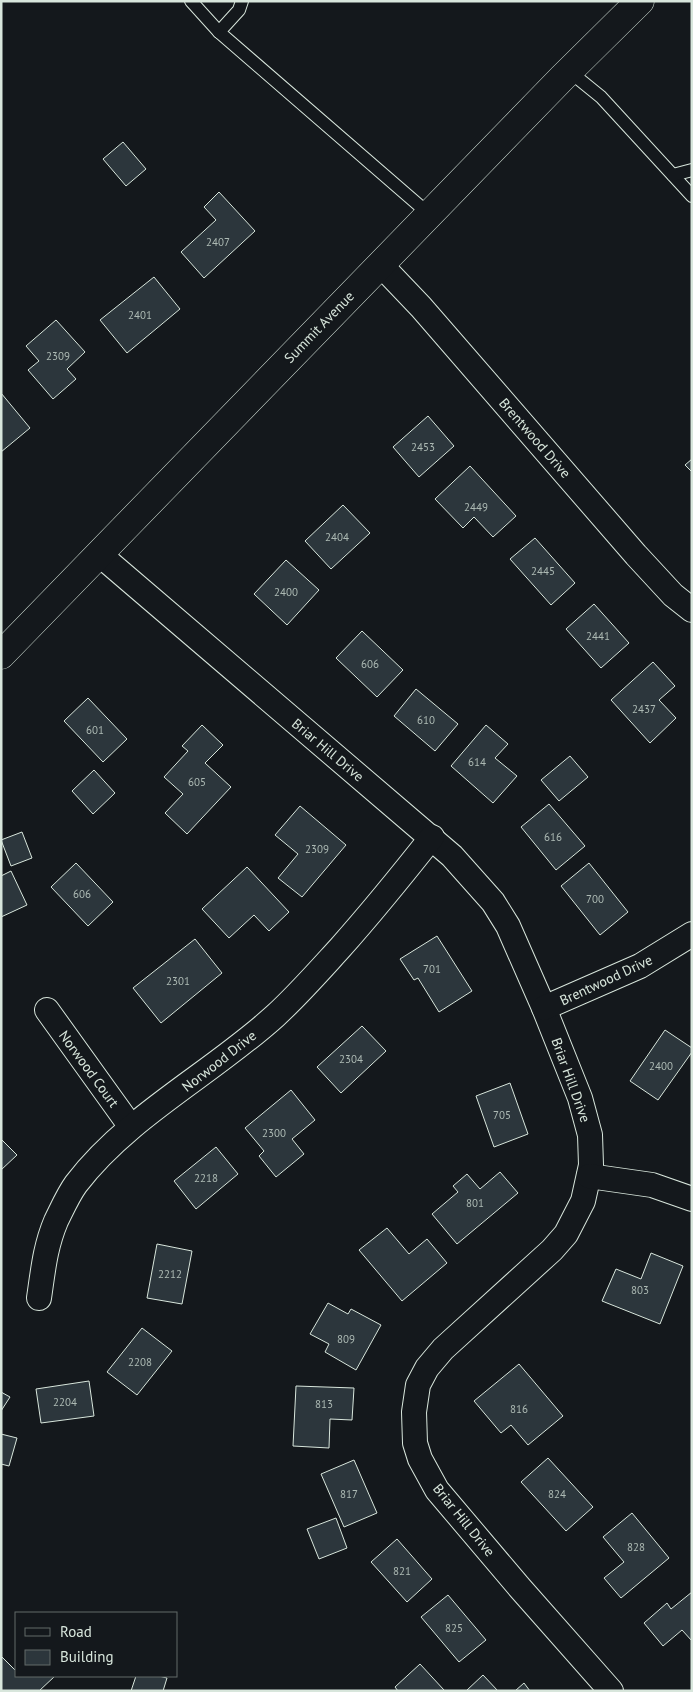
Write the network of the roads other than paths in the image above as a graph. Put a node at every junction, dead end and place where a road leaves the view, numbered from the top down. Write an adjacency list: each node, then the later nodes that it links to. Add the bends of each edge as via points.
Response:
1 (191, 1): 4 (lane)
2 (242, 1): 4 (lane, via 240,10)
3 (640, 1): 5 (main road, Summit Avenue)
4 (219, 32): 9 (lane)
5 (569, 71): 7 (lane, via 601,97); 9 (main road, Summit Avenue)
6 (692, 170): 7 (lane)
7 (673, 175): 8 (lane)
8 (692, 196)
9 (429, 214): 10 (main road, Summit Avenue)
10 (380, 264): 11 (main road, Summit Avenue); 12 (street, Brentwood Drive, via 636,555 673,595)
11 (99, 554): 13 (main road, Summit Avenue); 14 (street, Briar Hill Drive)
12 (692, 610)
13 (1, 655)
14 (432, 837): 16 (street, Briar Hill Drive, via 494,902); 18 (street, Norwood Drive, via 392,889 274,1017 232,1053)
15 (692, 934): 16 (street, Brentwood Drive, via 640,966)
16 (544, 1008): 19 (street, Briar Hill Drive, via 580,1098 590,1135)
17 (47, 1010): 18 (street, Norwood Court)
18 (131, 1127): 21 (street, Norwood Drive, via 75,1185 56,1222 45,1254)
19 (589, 1176): 20 (street, via 652,1185); 22 (street, Briar Hill Drive, via 583,1201 566,1234 443,1349 427,1368 418,1384 414,1412 415,1443 437,1490)
20 (692, 1199)
21 (39, 1298)
22 (611, 1691)

